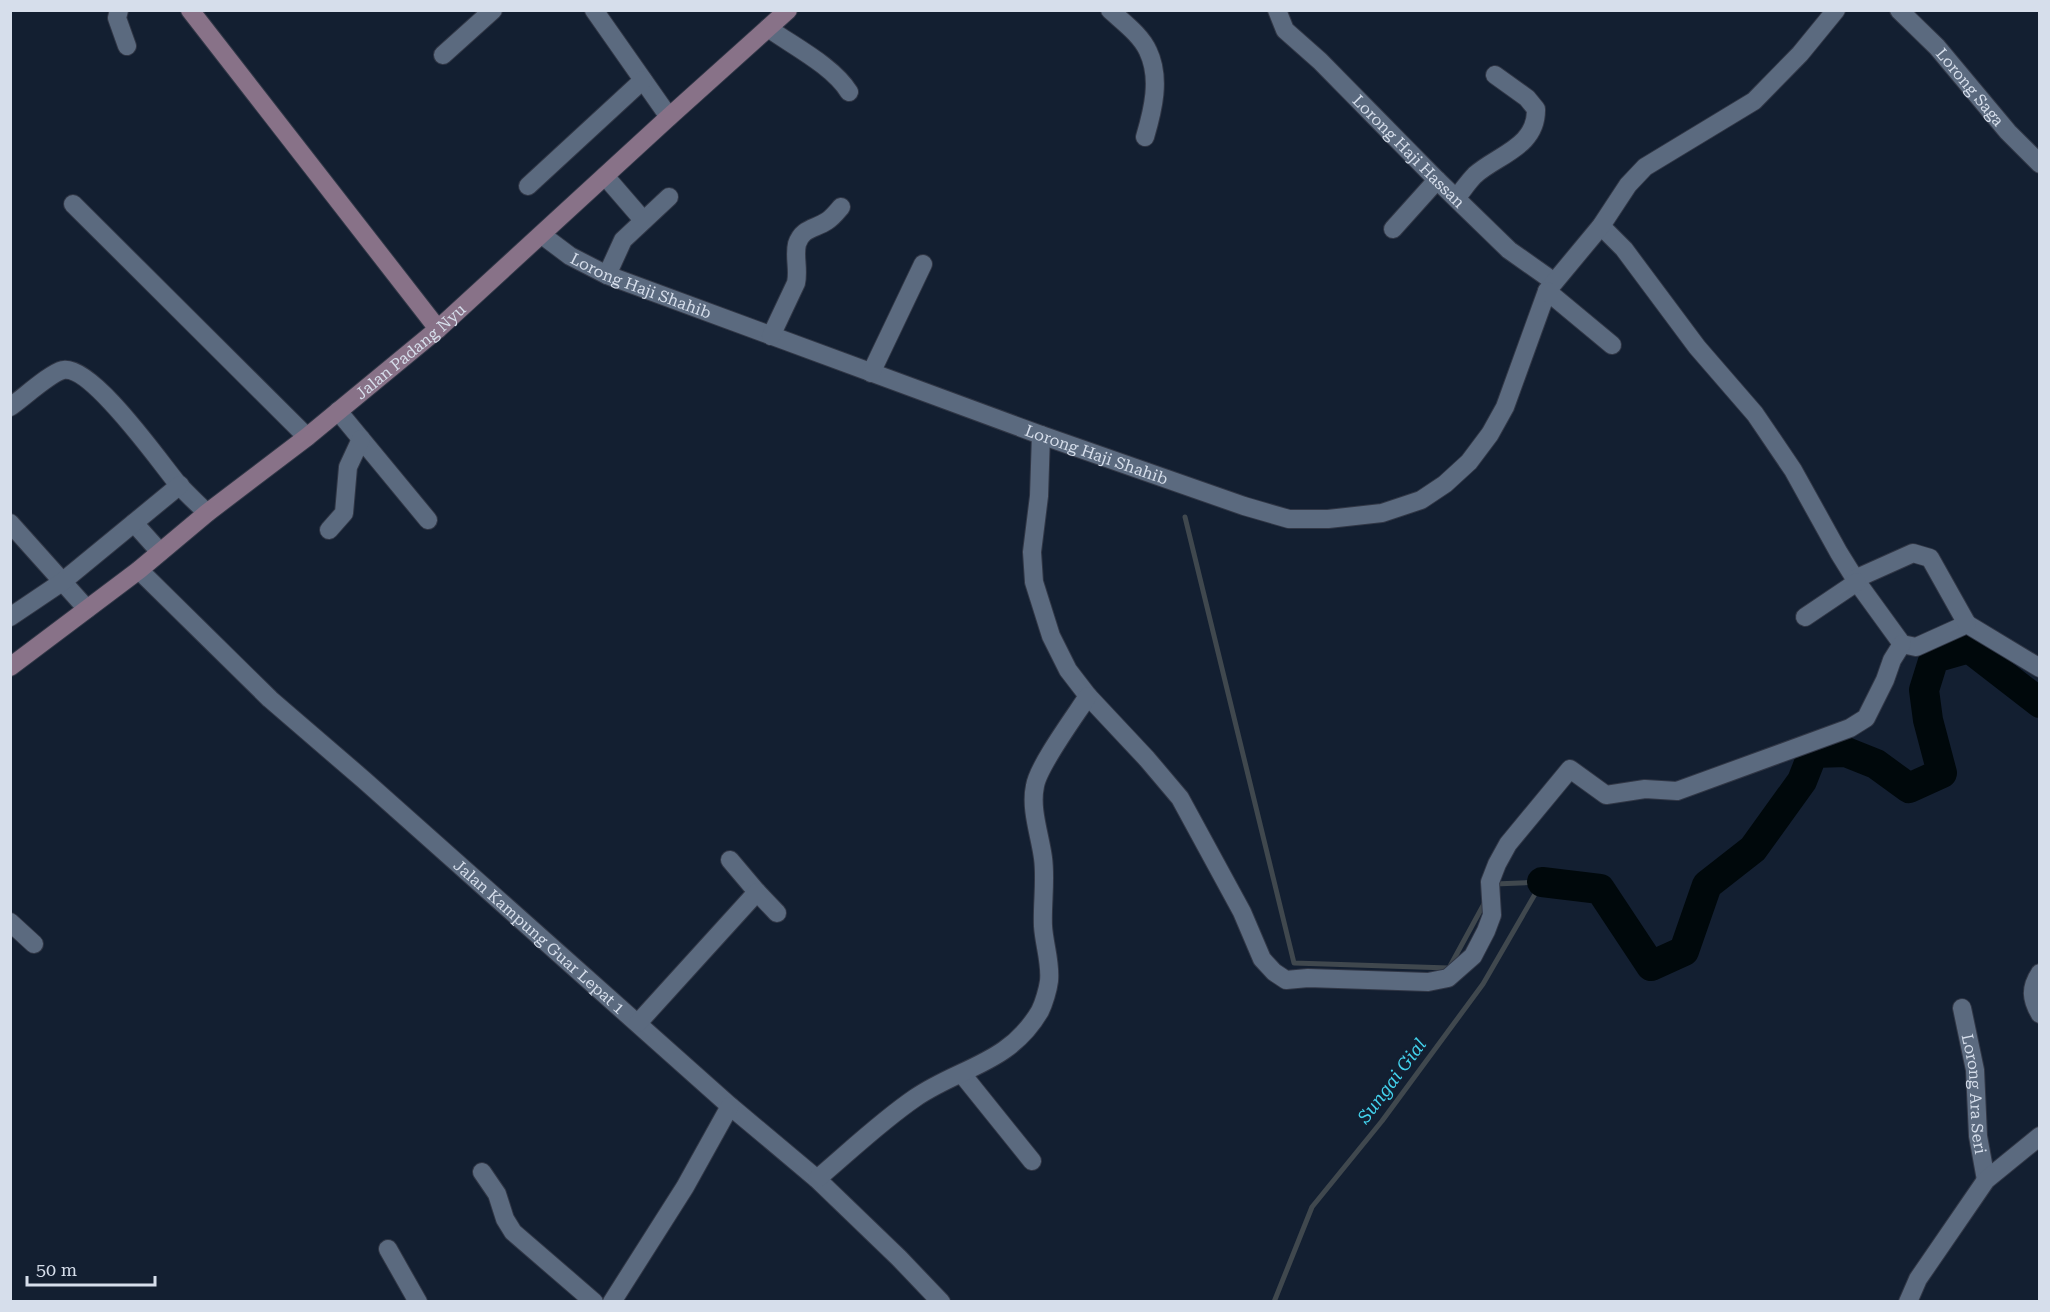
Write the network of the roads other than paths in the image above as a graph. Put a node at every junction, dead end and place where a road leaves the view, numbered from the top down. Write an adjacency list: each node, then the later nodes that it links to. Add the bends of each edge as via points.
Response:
1 (119, 10): 11 (street, via 117,18)
2 (190, 10): 33 (street)
3 (494, 10): 12 (street)
4 (594, 10): 14 (street)
5 (788, 10): 10 (street, Jalan Padang Nyu)
6 (1110, 10): 17 (street, via 1142,42 1152,63 1155,88)
7 (1277, 10): 20 (street, Lorong Haji Hassan, via 1285,30)
8 (1899, 10): 18 (street, Lorong Saga, via 1937,47)
9 (1825, 14): 27 (street, via 1800,54 1754,101 1645,166)
10 (768, 28): 15 (street, via 842,81); 16 (street, Jalan Padang Nyu)
11 (127, 46)
12 (443, 55)
13 (1495, 75): 23 (street, via 1536,109 1534,126 1523,141 1476,174)
14 (643, 80): 16 (street); 21 (street)
15 (849, 92)
16 (669, 117): 19 (street, Jalan Padang Nyu)
17 (1145, 137)
18 (2040, 164)
19 (605, 176): 26 (street); 29 (street, Jalan Padang Nyu)
20 (1437, 180): 23 (street, Lorong Haji Hassan); 28 (street)
21 (528, 186)
22 (669, 196): 26 (street)
23 (1456, 197): 32 (street, Lorong Haji Hassan)
24 (72, 204): 40 (street)
25 (840, 207): 34 (street, via 829,220 807,229 799,240 796,283)
26 (643, 220): 31 (street, via 623,240)
27 (1601, 226): 32 (street); 50 (street, via 1624,249 1697,347 1755,414 1793,471)
28 (1393, 229)
29 (542, 235): 31 (street, Lorong Haji Shahib, via 570,256); 33 (street, Jalan Padang Nyu)
30 (923, 264): 36 (street)
31 (607, 275): 34 (street, Lorong Haji Shahib)
32 (1550, 286): 35 (street, Lorong Haji Hassan); 39 (street, Lorong Haji Shahib, via 1490,434 1469,462 1445,484 1420,500 1382,513 1289,519)
33 (438, 328): 38 (street, Jalan Padang Nyu)
34 (771, 336): 36 (street, Lorong Haji Shahib)
35 (1612, 345)
36 (870, 373): 39 (street, Lorong Haji Shahib)
37 (10, 408): 42 (street, via 55,373 72,370 102,392)
38 (338, 411): 40 (street, Jalan Padang Nyu); 41 (street)
39 (1041, 435): 59 (street, via 1032,552 1034,582 1051,636 1068,670)
40 (307, 437): 43 (street, Jalan Padang Nyu)
41 (361, 439): 44 (street); 47 (street, via 348,467 344,513)
42 (180, 485): 43 (street); 46 (street)
43 (207, 513): 48 (street, Jalan Padang Nyu)
44 (428, 520)
45 (10, 523): 51 (street)
46 (134, 523): 48 (street); 51 (street)
47 (329, 530)
48 (160, 552): 49 (street, Jalan Padang Nyu)
49 (139, 570): 52 (street, Jalan Padang Nyu); 68 (street, Jalan Kampung Guar Lepat 1, via 270,699)
50 (1856, 581): 54 (street); 55 (street, via 1913,553 1930,558); 56 (street)
51 (62, 582): 52 (street); 53 (street)
52 (87, 609): 57 (street, Jalan Padang Nyu)
53 (10, 617)
54 (1805, 617)
55 (1967, 624): 56 (street, via 1916,646); 58 (street)
56 (1902, 644): 59 (street, via 1866,718 1840,732 1677,791 1645,789 1606,795 1570,769 1508,844 1497,864 1490,882 1492,915 1473,956 1448,978 1428,982 1286,980 1274,972 1262,959 1242,912 1180,798)
57 (10, 667)
58 (2040, 668)
59 (1088, 696): 69 (street, via 1035,786 1049,980 1040,1010 999,1056)
60 (730, 860): 61 (street)
61 (757, 892): 62 (street); 68 (street)
62 (777, 913)
63 (10, 922): 64 (street)
64 (34, 944)
65 (2040, 973): 67 (street, via 2031,992)
66 (1962, 1008): 75 (street, Lorong Ara Seri, via 1975,1070 1978,1136)
67 (2040, 1014)
68 (638, 1023): 70 (street, Jalan Kampung Guar Lepat 1)
69 (962, 1074): 72 (street); 74 (street, via 913,1099)
70 (730, 1106): 74 (street, Jalan Kampung Guar Lepat 1); 79 (street, via 686,1187)
71 (2040, 1136): 75 (street)
72 (1032, 1161)
73 (482, 1172): 78 (street, via 497,1194 513,1232)
74 (817, 1179): 80 (street, Jalan Kampung Guar Lepat 1)
75 (1986, 1180): 81 (street, via 1918,1279)
76 (388, 1249): 77 (street)
77 (418, 1302)
78 (594, 1302)
79 (612, 1302)
80 (941, 1302)
81 (1908, 1302)

